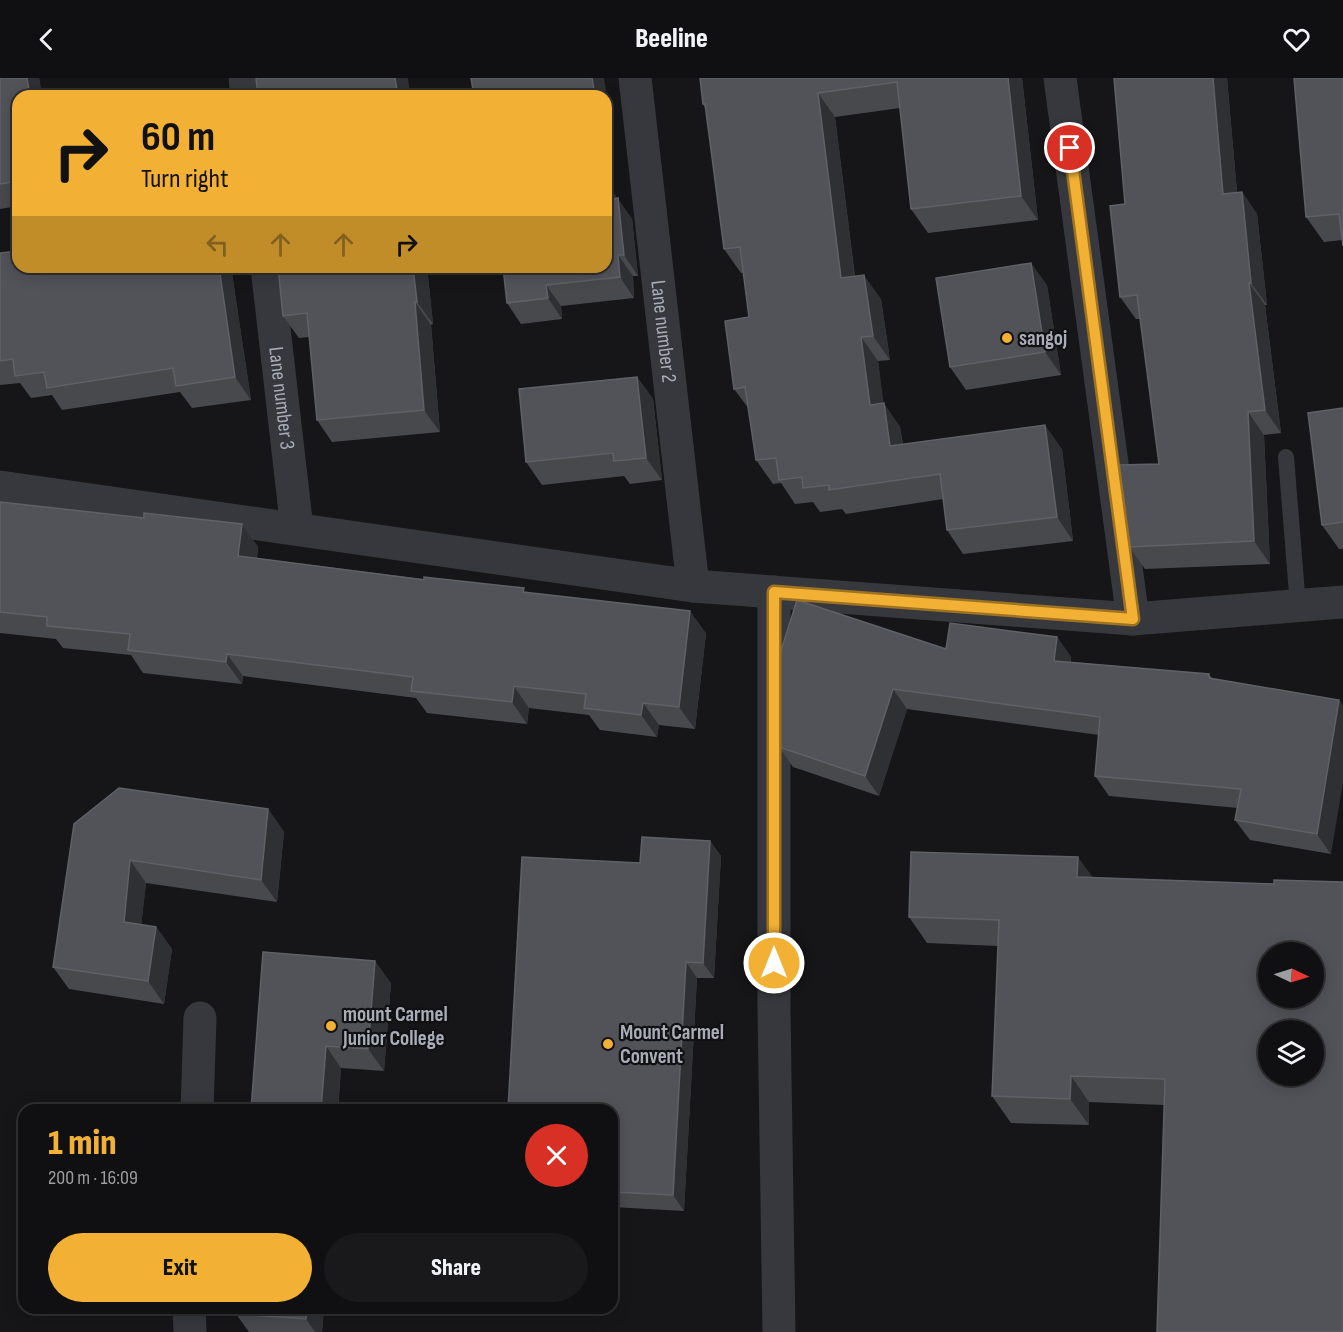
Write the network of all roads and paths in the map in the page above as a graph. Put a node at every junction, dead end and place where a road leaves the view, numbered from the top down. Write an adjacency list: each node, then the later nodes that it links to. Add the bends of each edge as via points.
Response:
1 (635, 78): 7 (street, Lane number 2)
2 (1060, 78): 11 (street)
3 (268, 273): 6 (street, Lane number 3)
4 (1286, 457): 10 (lane)
5 (0, 487): 6 (street)
6 (297, 529): 7 (street)
7 (693, 586): 8 (street)
8 (774, 592): 11 (street); 16 (street)
9 (1343, 602): 10 (street)
10 (1298, 606): 11 (street)
11 (1133, 619)
12 (200, 1018): 13 (street)
13 (196, 1104)
14 (189, 1314): 15 (street)
15 (190, 1332)
16 (778, 1332)

